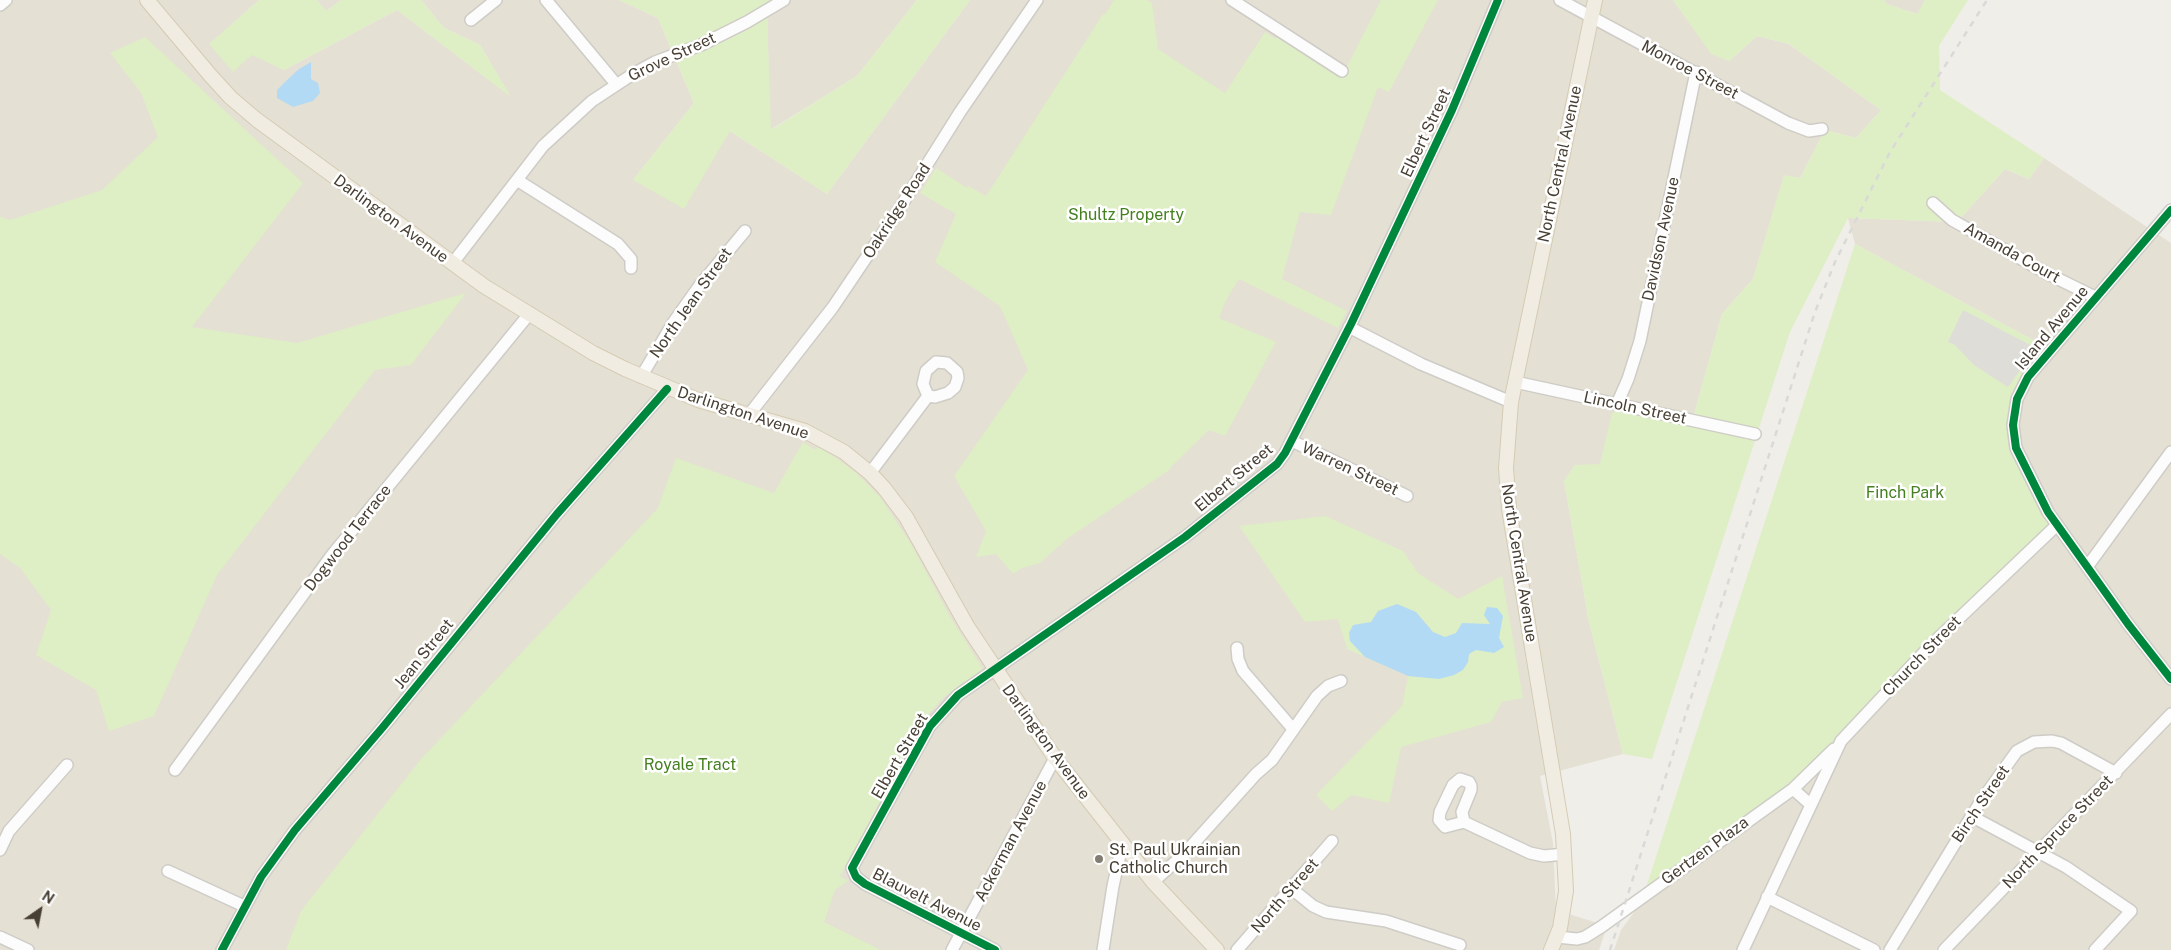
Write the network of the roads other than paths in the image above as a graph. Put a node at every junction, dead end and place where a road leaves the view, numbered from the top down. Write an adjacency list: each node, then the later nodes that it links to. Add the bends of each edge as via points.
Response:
1 (6, 0): 11 (street)
2 (496, 0): 13 (street)
3 (546, 0): 16 (street)
4 (784, 0): 16 (street, Grove Street, via 747,22 655,62)
5 (1037, 0): 33 (street, Oakridge Road, via 833,307)
6 (1232, 0): 14 (street)
7 (1498, 0): 26 (street, Elbert Street, via 1452,110)
8 (1560, 0): 12 (street, Monroe Street)
9 (1595, 0): 12 (main road, North Central Avenue)
10 (151, 1): 22 (main road, Darlington Avenue, via 231,98)
11 (0, 6)
12 (1591, 17): 15 (street, Monroe Street); 28 (main road, North Central Avenue)
13 (471, 20)
14 (1342, 72)
15 (1696, 72): 17 (street, Monroe Street, via 1788,123 1809,131); 32 (street, Davidson Avenue, via 1640,341)
16 (616, 84): 18 (street, Grove Street, via 554,134)
17 (1822, 129)
18 (517, 180): 22 (street, Grove Street); 23 (street, via 618,244 630,260)
19 (1933, 203): 24 (street, Amanda Court, via 1952,220)
20 (2171, 210): 24 (street, Island Avenue)
21 (745, 231): 27 (street, North Jean Street, via 673,322)
22 (452, 264): 25 (main road, Darlington Avenue)
23 (631, 268)
24 (2095, 297): 39 (street, Island Avenue, via 2028,377 2013,412 2016,448)
25 (530, 313): 27 (main road, Darlington Avenue, via 593,353); 50 (street, Dogwood Terrace, via 332,555)
26 (1349, 327): 31 (street, via 1421,364); 35 (street, Elbert Street)
27 (641, 377): 29 (main road, Darlington Avenue)
28 (1515, 382): 31 (main road, North Central Avenue); 32 (street, Lincoln Street)
29 (667, 389): 33 (main road, Darlington Avenue); 66 (street, Jean Street, via 557,514 295,830)
30 (928, 396): 37 (street)
31 (1511, 402): 60 (main road, North Central Avenue, via 1506,468 1509,508)
32 (1617, 404): 34 (street, Lincoln Street)
33 (748, 416): 37 (main road, Darlington Avenue, via 785,424 825,440)
34 (1754, 434)
35 (1292, 441): 38 (street, Warren Street); 42 (street, Elbert Street, via 1277,464 1185,537)
36 (2171, 452): 40 (street)
37 (870, 473): 42 (main road, Darlington Avenue, via 893,499 916,534)
38 (1407, 496)
39 (2057, 526): 40 (street, Island Avenue); 47 (street, Church Street, via 1931,645)
40 (2087, 567): 43 (street, Island Avenue)
41 (1237, 648): 46 (street, via 1243,671)
42 (994, 669): 48 (main road, Darlington Avenue); 61 (street, Elbert Street, via 958,695 930,726)
43 (2171, 679)
44 (1341, 681): 46 (street, via 1328,686 1317,696)
45 (2171, 714): 51 (street, North Spruce Street)
46 (1293, 729): 63 (street, via 1272,760 1185,853)
47 (1841, 741): 52 (street, Gertzen Plaza); 53 (street, Church Street)
48 (1055, 758): 57 (main road, Darlington Avenue); 67 (street, Ackerman Avenue)
49 (67, 765): 58 (street, via 9,831)
50 (175, 770)
51 (2116, 772): 54 (street, Birch Street, via 2060,743 2034,742 2015,753); 59 (street, North Spruce Street)
52 (1793, 789): 53 (street); 69 (street, Gertzen Plaza, via 1585,937)
53 (1811, 805): 65 (street, Church Street)
54 (1971, 816): 59 (street); 80 (street, Birch Street)
55 (1464, 822): 60 (street, via 1530,853 1544,856)
56 (1332, 841): 64 (street, North Street)
57 (1122, 846): 63 (main road, Darlington Avenue); 75 (street)
58 (0, 850)
59 (2038, 851): 81 (street, North Spruce Street); 82 (street, via 2099,887 2131,911)
60 (1565, 854): 69 (main road, North Central Avenue, via 1566,890)
61 (852, 868): 67 (street, Blauvelt Avenue, via 856,877 865,884)
62 (168, 871): 66 (street)
63 (1152, 882): 76 (main road, Darlington Avenue)
64 (1292, 889): 70 (street, via 1326,912 1386,921); 77 (street, North Street)
65 (1767, 897): 78 (street, Church Street); 79 (street)
66 (244, 906): 72 (street, Jean Street)
67 (961, 933): 73 (street, Ackerman Avenue); 74 (street, Blauvelt Avenue)
68 (2, 940): 71 (street)
69 (1554, 944)
70 (1460, 945)
71 (28, 950)
72 (222, 950)
73 (952, 950)
74 (995, 950)
75 (1103, 950)
76 (1217, 950)
77 (1237, 950)
78 (1743, 950)
79 (1874, 950)
80 (1890, 950)
81 (1944, 950)
82 (2095, 950)

